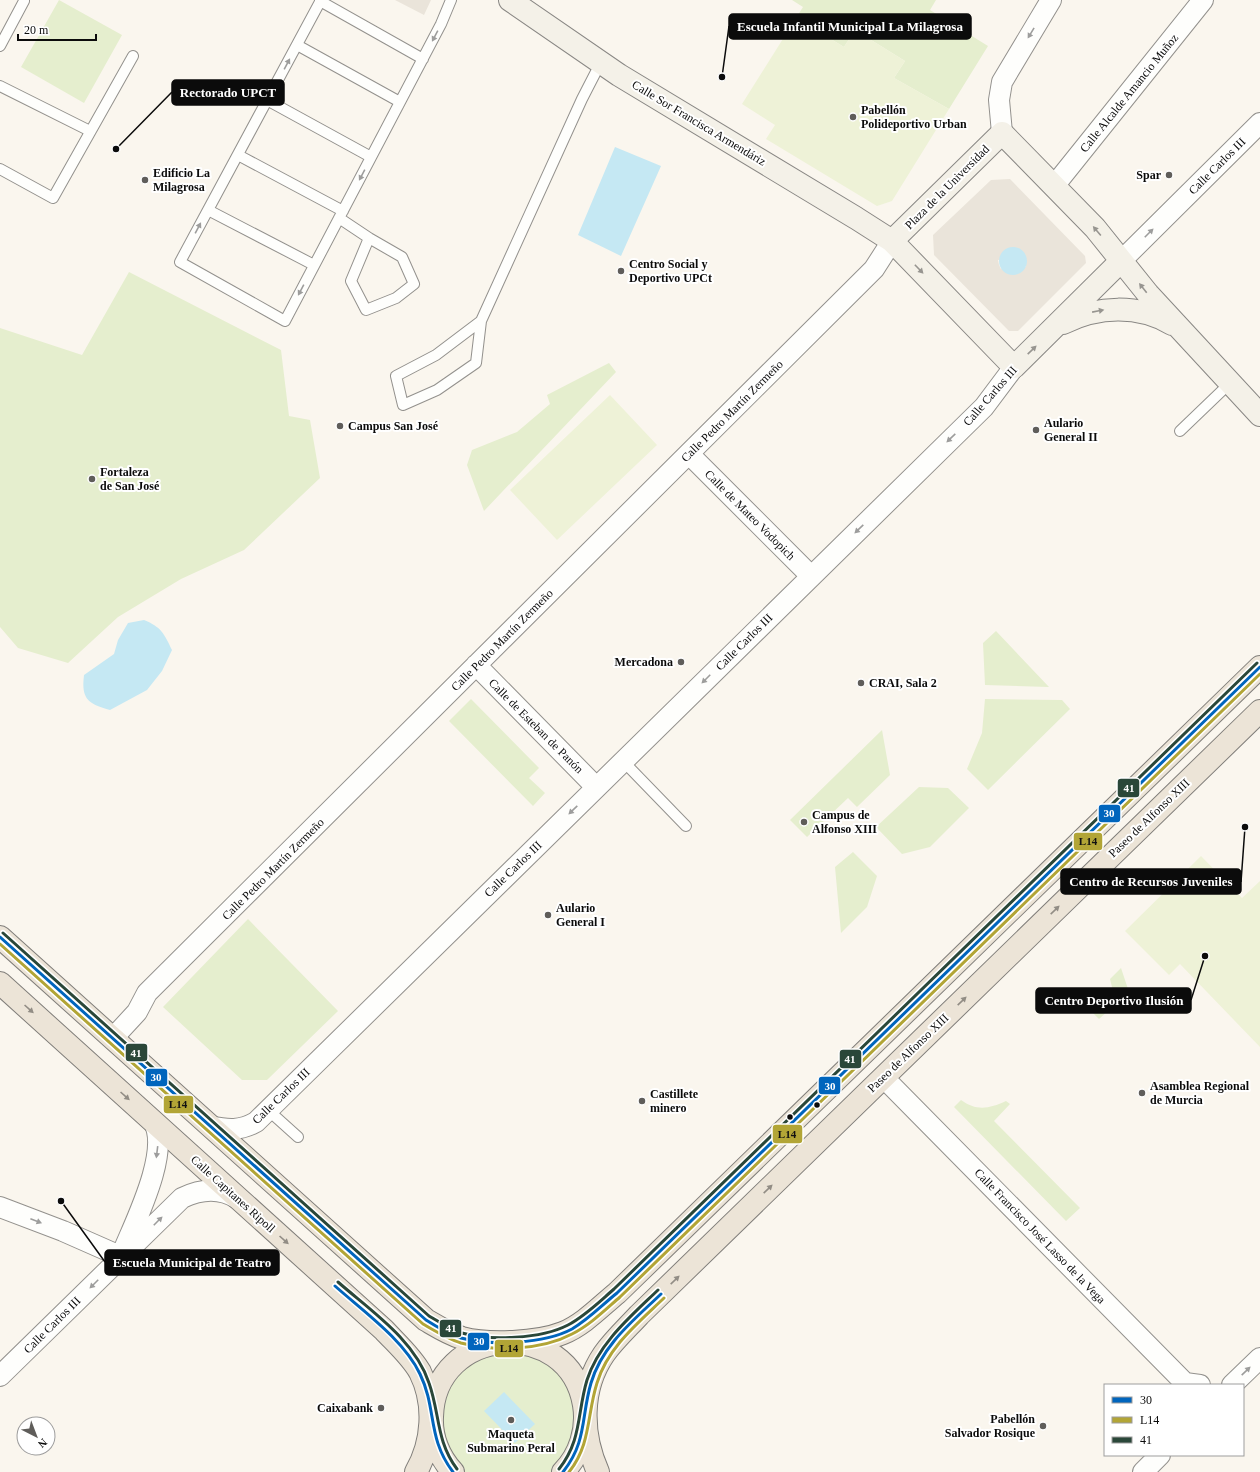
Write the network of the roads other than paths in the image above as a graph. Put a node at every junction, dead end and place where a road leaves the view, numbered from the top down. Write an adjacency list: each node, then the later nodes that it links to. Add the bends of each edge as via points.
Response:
1 (451, 0): 10 (lane, one-way to 10)
2 (510, 0): 11 (street, Calle Sor Francisca Armendáriz)
3 (1051, 0): 17 (street, one-way to 17, via 1002,82 999,100)
4 (1203, 0): 21 (street, Calle Alcalde Amancio Muñoz)
5 (24, 1): 8 (lane)
6 (321, 1): 7 (lane); 10 (lane)
7 (297, 45): 13 (lane, one-way to 7); 14 (lane)
8 (0, 46)
9 (132, 56): 16 (lane)
10 (423, 59): 14 (lane)
11 (601, 62): 25 (street, Calle Sor Francisca Armendáriz); 28 (lane)
12 (0, 86): 16 (lane)
13 (267, 100): 18 (lane); 19 (lane)
14 (400, 102): 19 (lane)
15 (1260, 123): 26 (street, Calle Carlos III, one-way to 15)
16 (90, 131): 20 (lane, via 53,198)
17 (1002, 132): 21 (street); 25 (street, Plaza de la Universidad)
18 (238, 155): 22 (lane); 23 (lane)
19 (371, 157): 23 (lane, one-way to 23)
20 (0, 169)
21 (1054, 186): 26 (street, one-way to 21, via 1095,228)
22 (208, 210): 27 (lane); 27 (lane, one-way to 22, via 285,321 180,262)
23 (341, 214): 24 (lane); 27 (lane)
24 (369, 238): 24 (lane, via 402,257 414,284 396,298 366,310 351,281)
25 (892, 241): 31 (street, one-way to 31); 35 (street, Calle Pedro Martín Zermeño, via 874,268)
26 (1122, 261): 29 (street, Calle Carlos III); 30 (street, one-way to 26, via 1148,294)
27 (314, 265)
28 (481, 321): 28 (lane, via 436,354 396,376 403,406 437,390 476,364)
29 (1050, 332): 30 (street, one-way to 30, via 1077,317 1098,310 1125,310 1155,316); 31 (street, Calle Carlos III, one-way to 29)
30 (1188, 337): 32 (street)
31 (1014, 367): 36 (street, Calle Carlos III, one-way to 36, via 984,407)
32 (1230, 383): 33 (street); 34 (lane)
33 (1260, 415)
34 (1180, 431)
35 (689, 454): 36 (street, Calle de Mateo Vodopich); 37 (street, Calle Pedro Martín Zermeño)
36 (811, 576): 40 (street, Calle Carlos III, one-way to 40)
37 (476, 666): 41 (street, Calle de Esteban de Panón); 45 (street, Calle Pedro Martín Zermeño, via 148,993 137,1012)
38 (1260, 667): 54 (main road, via 616,1293 592,1314 563,1333 544,1339)
39 (1260, 710): 46 (main road, Paseo de Alfonso XIII, one-way to 39)
40 (623, 761): 41 (street, Calle Carlos III); 42 (lane)
41 (596, 787): 47 (street, Calle Carlos III, one-way to 47)
42 (686, 826)
43 (0, 937): 45 (main road)
44 (0, 983): 48 (main road, Calle Capitanes Ripoll, one-way to 48)
45 (112, 1038): 49 (main road)
46 (883, 1077): 57 (street, Calle Francisco José Lasso de la Vega); 59 (main road, Paseo de Alfonso XIII, one-way to 46, via 590,1384 596,1369 615,1340)
47 (268, 1110): 49 (street, Calle Carlos III, via 248,1127 236,1130); 50 (lane)
48 (153, 1121): 51 (main road, Calle Capitanes Ripoll); 53 (street, Calle Carlos III, one-way to 53, via 158,1144 152,1177)
49 (210, 1126): 54 (main road, via 426,1320 462,1338)
50 (298, 1137)
51 (240, 1200): 53 (street, Calle Carlos III, one-way to 51, via 174,1204 192,1193 218,1190); 60 (main road, Calle Capitanes Ripoll, one-way to 60, via 384,1330 411,1359 425,1384)
52 (0, 1207): 53 (street, one-way to 53)
53 (122, 1257): 56 (street, Calle Carlos III, one-way to 56)
54 (512, 1341): 59 (main road, via 531,1344 558,1359 577,1383); 60 (main road, via 480,1347 456,1361 440,1383 435,1396)
55 (1260, 1358): 58 (street, one-way to 55)
56 (0, 1376)
57 (1185, 1384)
58 (1233, 1384)
59 (585, 1413): 64 (main road, via 579,1447); 65 (main road, via 588,1441)
60 (432, 1426): 62 (main road, via 423,1460); 63 (main road, Calle Capitanes Ripoll, via 442,1458)
61 (1159, 1456): 66 (street)
62 (416, 1472)
63 (453, 1472)
64 (563, 1472)
65 (598, 1472)
66 (1143, 1472)

